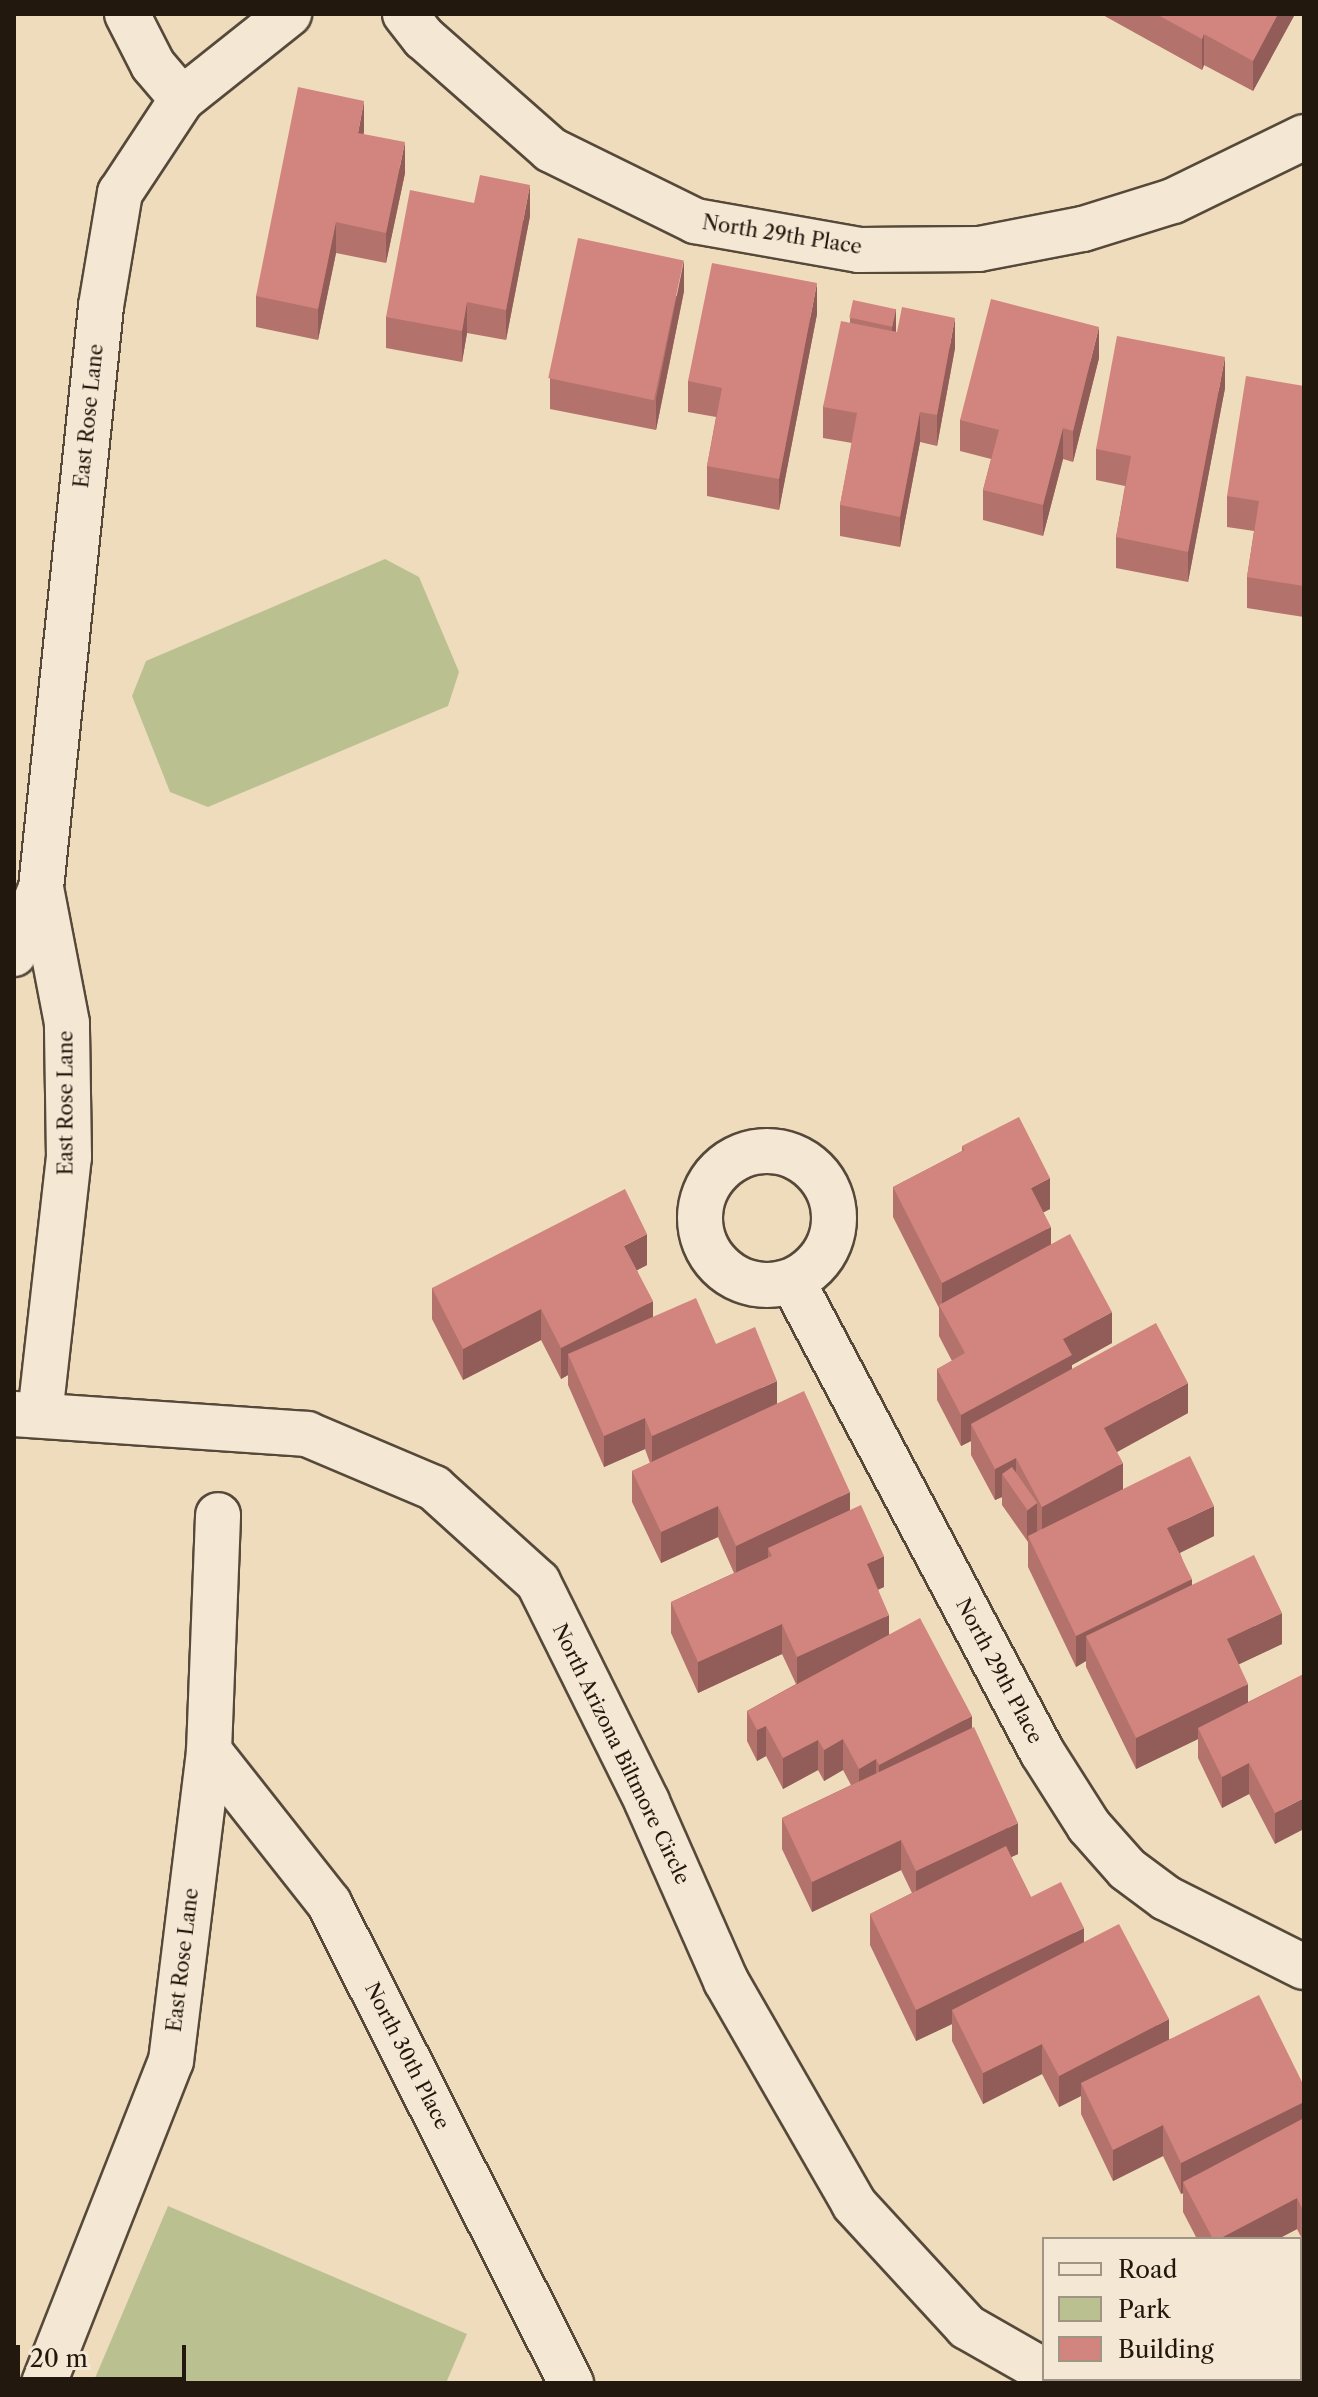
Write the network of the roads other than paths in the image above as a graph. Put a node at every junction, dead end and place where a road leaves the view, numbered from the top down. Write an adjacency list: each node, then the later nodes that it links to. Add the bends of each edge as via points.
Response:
1 (127, 14): 4 (street, via 153,65)
2 (289, 14): 4 (street, East Rose Lane)
3 (405, 14): 5 (street, North 29th Place, via 424,38 551,150 695,221 859,250 979,249 1083,229 1173,201)
4 (182, 99): 6 (street, East Rose Lane, via 120,193 101,306)
5 (1304, 137)
6 (41, 888): 7 (street, East Rose Lane); 9 (street, East Rose Lane, via 67,1023 69,1157)
7 (14, 954)
8 (793, 1282): 12 (street, North 29th Place, via 1042,1752 1089,1826 1127,1869 1166,1898)
9 (27, 1414): 13 (street, North Arizona Biltmore Circle, via 307,1434 434,1488 538,1582 647,1802 726,1981 854,2204 967,2327)
10 (218, 1515): 11 (street, East Rose Lane)
11 (209, 1751): 14 (street, East Rose Lane, via 171,2061); 15 (street, North 30th Place, via 329,1903)
12 (1304, 1967)
13 (1042, 2370)
14 (44, 2383)
15 (571, 2383)

